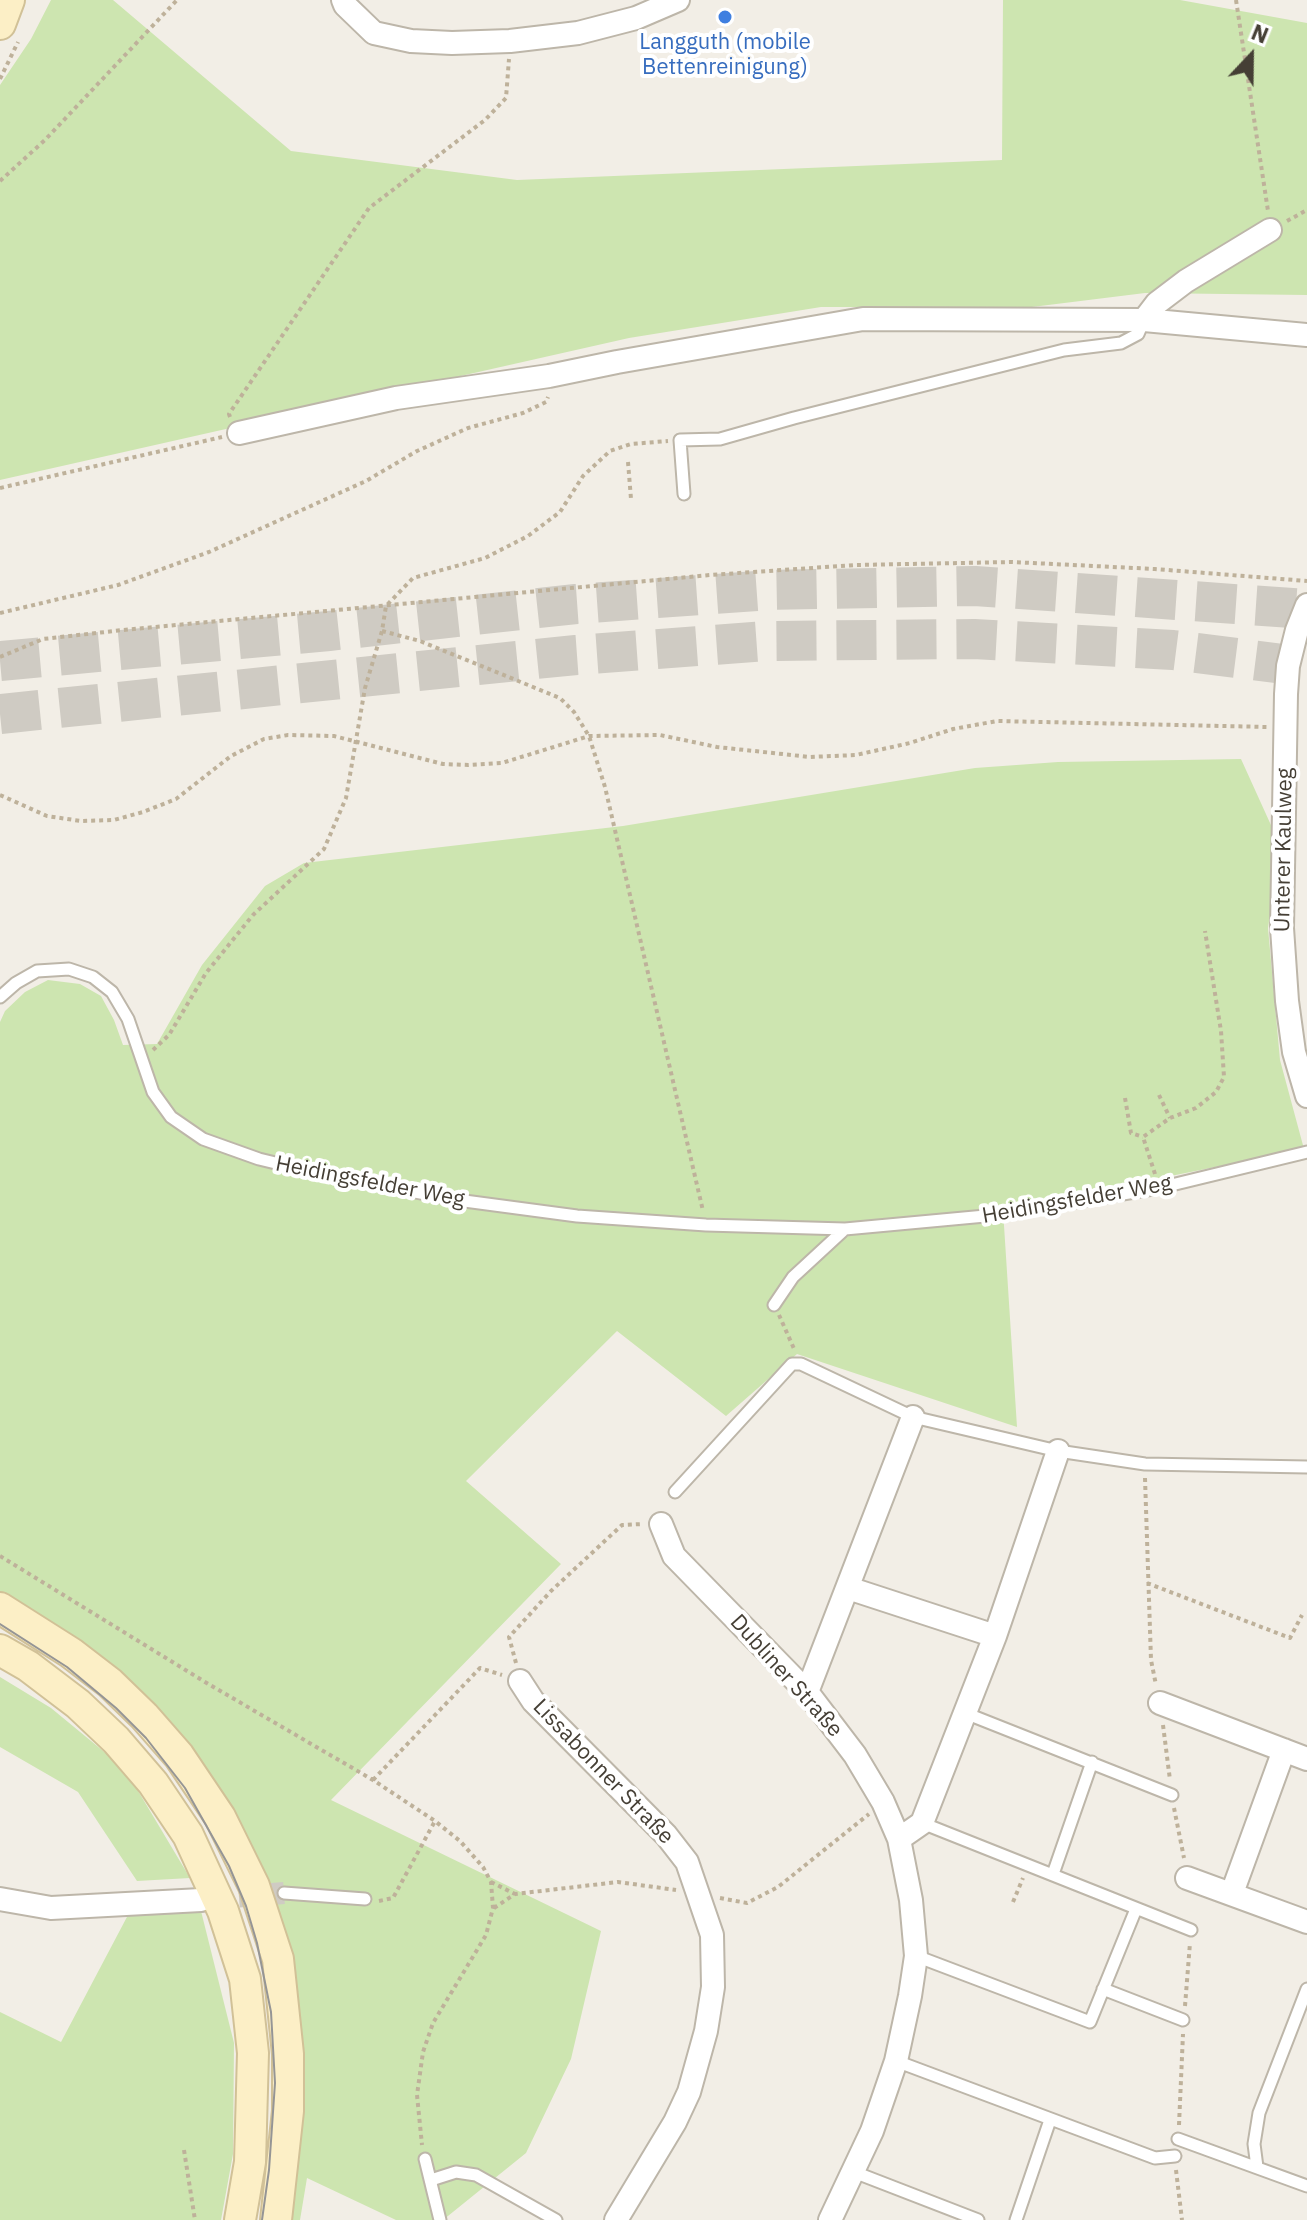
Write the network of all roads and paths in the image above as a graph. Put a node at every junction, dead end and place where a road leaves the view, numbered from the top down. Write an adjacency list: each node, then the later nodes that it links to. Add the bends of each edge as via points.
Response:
1 (9, 0): 6 (main road)
2 (177, 0): 8 (path)
3 (343, 0): 7 (street, via 374,33 411,41)
4 (678, 0): 7 (street, via 578,33)
5 (1236, 0): 9 (path)
6 (0, 24)
7 (510, 41): 13 (path, via 506,98 485,120 369,208 229,414)
8 (0, 181)
9 (1270, 230): 10 (street, via 1186,281)
10 (1144, 320): 11 (street); 12 (street, via 863,319); 14 (lane, via 1138,334 1121,343 1064,350 720,439)
11 (1307, 335)
12 (549, 376): 13 (street, via 396,398); 22 (path, via 546,402 468,428 223,546 118,585)
13 (239, 433): 16 (path)
14 (680, 440): 17 (lane); 21 (path, via 610,451 583,476 560,512 528,536 485,558 413,578)
15 (628, 462): 18 (path)
16 (0, 488)
17 (684, 494)
18 (631, 499)
19 (1307, 581): 21 (path, via 1012,562 855,565)
20 (1307, 605): 25 (street, Unterer Kaulweg, via 1288,666)
21 (386, 606): 23 (path); 24 (path, via 43,639)
22 (0, 613)
23 (382, 631): 26 (path, via 420,641 560,698); 27 (path)
24 (0, 657)
25 (1285, 727): 26 (path, via 997,721 856,755 810,757 660,735); 33 (street, Unterer Kaulweg, via 1282,928 1294,1052)
26 (589, 736): 27 (path, via 502,763 468,765 443,764); 39 (path)
27 (356, 741): 28 (path, via 288,735 264,739 231,756 176,799 114,820 47,816); 31 (path, via 346,798 324,849 253,915 206,973 169,1035)
28 (0, 795)
29 (1205, 931): 35 (path, via 1224,1077 1216,1092 1196,1108)
30 (0, 997): 31 (lane, Heidingsfelder Weg, via 37,971 69,969 93,977 120,1005)
31 (142, 1060): 39 (lane, Heidingsfelder Weg, via 153,1092 171,1117 203,1139 259,1159 457,1200)
32 (1159, 1095): 35 (path)
33 (1307, 1096)
34 (1125, 1098): 36 (path, via 1131,1133)
35 (1170, 1118): 36 (path)
36 (1143, 1137): 38 (path)
37 (1307, 1152): 38 (lane, Heidingsfelder Weg)
38 (1159, 1188): 40 (lane, Heidingsfelder Weg, via 996,1215)
39 (706, 1225): 40 (lane, Heidingsfelder Weg)
40 (845, 1229): 41 (lane, via 793,1277)
41 (774, 1305): 42 (path)
42 (801, 1364): 43 (lane); 47 (lane, via 792,1364 783,1373)
43 (913, 1417): 44 (lane); 52 (street)
44 (1058, 1451): 45 (lane); 55 (street)
45 (1145, 1464): 46 (lane); 51 (path)
46 (1307, 1467)
47 (675, 1492)
48 (661, 1524): 60 (street, Dubliner Straße, via 674,1556)
49 (622, 1525): 56 (path)
50 (0, 1556): 66 (path)
51 (1147, 1583): 54 (path, via 1290,1638); 61 (path, via 1151,1660)
52 (848, 1588): 55 (street); 60 (street)
53 (0, 1608): 104 (main road, via 110,1683 144,1716 220,1817 254,1886 278,1959 288,2054 288,2111)
54 (1302, 1615)
55 (995, 1636): 62 (street)
56 (509, 1637)
57 (0, 1650): 103 (main road, via 78,1704 153,1783 188,1835 223,1911 245,1979 253,2053 250,2162)
58 (480, 1668): 66 (path)
59 (520, 1681): 79 (street, Lissabonner Straße, via 533,1701 666,1835 687,1862)
60 (807, 1692): 68 (street, Dubliner Straße)
61 (1160, 1703): 63 (street); 67 (path)
62 (965, 1713): 65 (lane); 70 (street)
63 (1284, 1750): 64 (street); 77 (street)
64 (1307, 1759)
65 (1092, 1762): 67 (lane); 73 (lane)
66 (373, 1780): 69 (path)
67 (1172, 1795): 74 (path)
68 (883, 1802): 71 (street, Dubliner Straße); 79 (path, via 778,1887 747,1903)
69 (435, 1821): 75 (path, via 460,1841); 81 (path, via 393,1898)
70 (922, 1823): 71 (street); 72 (lane)
71 (899, 1839): 88 (street, Dubliner Straße)
72 (1028, 1864): 73 (lane); 83 (path)
73 (1053, 1874): 85 (lane)
74 (1187, 1878): 77 (street)
75 (491, 1882): 78 (path); 84 (path)
76 (284, 1893): 81 (lane)
77 (1232, 1893): 86 (street)
78 (515, 1894): 79 (path, via 618,1882); 84 (path)
79 (699, 1894): 107 (street, Lissabonner Straße, via 712,1935 713,1987 706,2031 675,2122)
80 (0, 1899): 82 (street, via 51,1908)
81 (365, 1899)
82 (201, 1900)
83 (1013, 1902)
84 (493, 1908): 97 (path, via 486,1935 433,2023 423,2052 417,2095)
85 (1136, 1909): 87 (lane); 89 (lane)
86 (1307, 1922)
87 (1191, 1930): 91 (path)
88 (916, 1956): 89 (lane, via 1090,2022); 92 (street, Dubliner Straße)
89 (1103, 1989): 91 (lane)
90 (1307, 1989): 98 (lane, via 1259,2113)
91 (1183, 2020): 94 (path)
92 (896, 2061): 93 (lane); 99 (street, Dubliner Straße)
93 (1050, 2120): 96 (lane, via 1155,2158); 110 (lane)
94 (1178, 2139): 98 (lane)
95 (184, 2150): 102 (path)
96 (1175, 2156): 111 (path)
97 (425, 2159): 100 (lane)
98 (1257, 2167): 101 (lane)
99 (854, 2172): 108 (street, Dubliner Straße); 109 (lane)
100 (431, 2180): 105 (lane); 106 (lane, via 456,2172 476,2175)
101 (1307, 2186)
102 (195, 2220)
103 (240, 2220)
104 (276, 2220)
105 (440, 2220)
106 (556, 2220)
107 (616, 2220)
108 (830, 2220)
109 (978, 2220)
110 (1016, 2220)
111 (1182, 2220)

